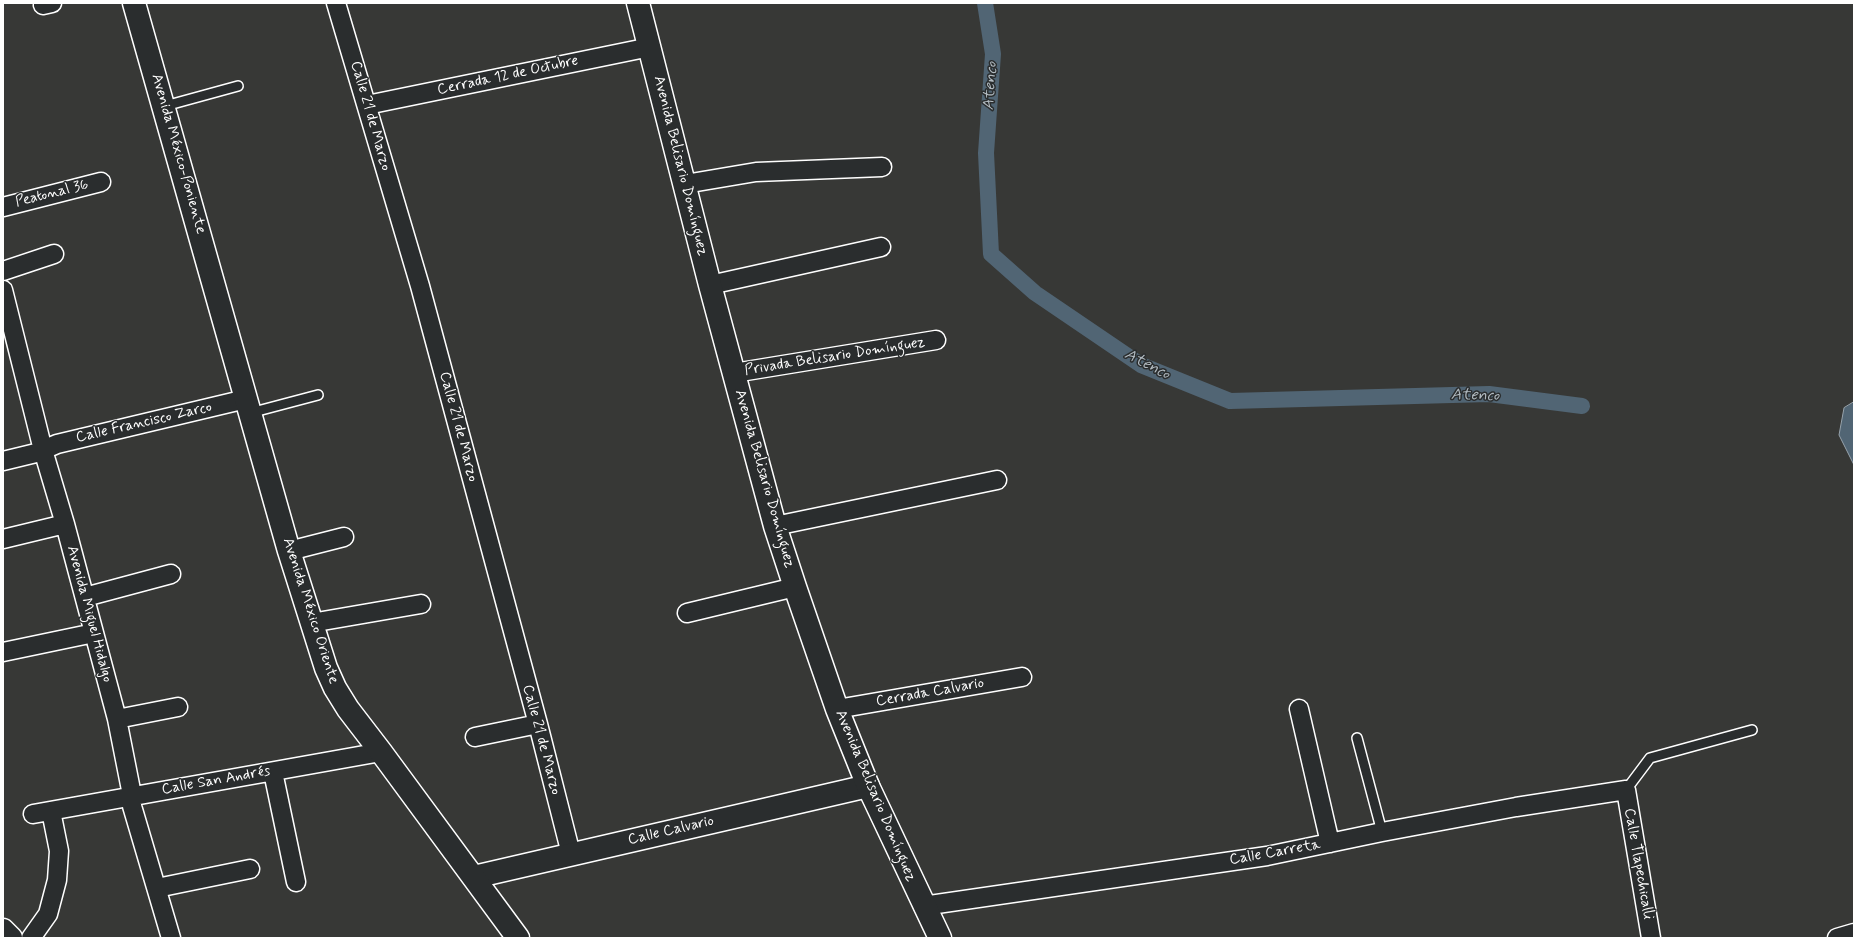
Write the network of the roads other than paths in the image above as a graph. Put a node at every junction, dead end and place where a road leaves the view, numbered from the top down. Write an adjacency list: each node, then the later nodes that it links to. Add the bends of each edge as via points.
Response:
1 (134, 3): 7 (main road, Avenida México-Poniente)
2 (336, 3): 6 (street, Calle 21 de Marzo)
3 (638, 3): 4 (main road, Avenida Belisario Domínguez)
4 (650, 47): 6 (street, Cerrada 12 de Octubre); 10 (main road, Avenida Belisario Domínguez)
5 (238, 86): 7 (lane)
6 (366, 105): 43 (street, Calle 21 de Marzo, via 420,286)
7 (165, 106): 17 (main road, Avenida México-Poniente)
8 (882, 167): 10 (street, via 756,172)
9 (101, 182): 11 (street, Peatonal 36)
10 (685, 184): 15 (main road, Avenida Belisario Domínguez)
11 (3, 207)
12 (881, 247): 15 (street)
13 (54, 254): 14 (street)
14 (3, 271)
15 (710, 285): 19 (main road, Avenida Belisario Domínguez)
16 (3, 290): 22 (street, Avenida Miguel Hidalgo)
17 (220, 305): 21 (main road, Avenida México Oriente)
18 (936, 340): 19 (street, Privada Belisario Domínguez)
19 (734, 373): 26 (main road, Avenida Belisario Domínguez)
20 (318, 395): 21 (lane)
21 (248, 406): 22 (street, Calle Francisco Zarco, via 57,444); 29 (main road, Avenida México Oriente)
22 (43, 450): 23 (street, Calle Francisco Zarco); 25 (street, Avenida Miguel Hidalgo)
23 (3, 461)
24 (997, 480): 26 (street)
25 (66, 524): 28 (street); 32 (street, Avenida Miguel Hidalgo)
26 (775, 526): 31 (main road, Avenida Belisario Domínguez)
27 (344, 537): 29 (street)
28 (3, 539)
29 (290, 551): 35 (main road, Avenida México Oriente)
30 (171, 574): 32 (street)
31 (795, 587): 34 (street); 40 (main road, Avenida Belisario Domínguez)
32 (85, 597): 36 (street, Avenida Miguel Hidalgo)
33 (421, 604): 35 (street)
34 (687, 612)
35 (311, 623): 47 (main road, Avenida México Oriente, via 335,688)
36 (94, 633): 37 (street); 42 (street, Avenida Miguel Hidalgo)
37 (3, 652)
38 (1022, 678): 40 (street, Cerrada Calvario)
39 (178, 707): 42 (street)
40 (837, 708): 49 (main road, Avenida Belisario Domínguez)
41 (1299, 709): 55 (street)
42 (117, 719): 51 (street, Avenida Miguel Hidalgo)
43 (538, 724): 45 (street); 56 (street, Calle 21 de Marzo)
44 (1752, 730): 50 (lane, via 1650,758)
45 (475, 737)
46 (1357, 738): 54 (lane)
47 (381, 752): 48 (street, Calle San Andrés); 58 (main road, Avenida México Oriente)
48 (272, 772): 51 (street, Calle San Andrés); 59 (street)
49 (868, 786): 56 (main road, Calle Calvario); 61 (main road, Avenida Belisario Domínguez)
50 (1626, 790): 54 (street, Calle Carreta); 69 (street, Calle Tlapechicalli)
51 (132, 795): 52 (street, Calle San Andrés); 60 (street, Avenida Miguel Hidalgo, via 132,806)
52 (51, 811): 53 (street, Calle San Andrés); 65 (street, via 59,851 57,880 48,914)
53 (33, 814)
54 (1382, 832): 55 (street, Calle Carreta)
55 (1330, 843): 61 (street, Calle Carreta, via 1267,856)
56 (571, 854): 58 (main road, Calle Calvario)
57 (250, 869): 60 (street)
58 (474, 877): 67 (main road, Avenida México Oriente)
59 (296, 882)
60 (157, 888): 66 (street, Avenida Miguel Hidalgo)
61 (923, 906): 68 (main road, Avenida Belisario Domínguez)
62 (3, 930): 64 (main road)
63 (1854, 933): 70 (street)
64 (11, 938)
65 (31, 938)
66 (171, 938)
67 (518, 938)
68 (940, 938)
69 (1651, 938)
70 (1837, 938)

